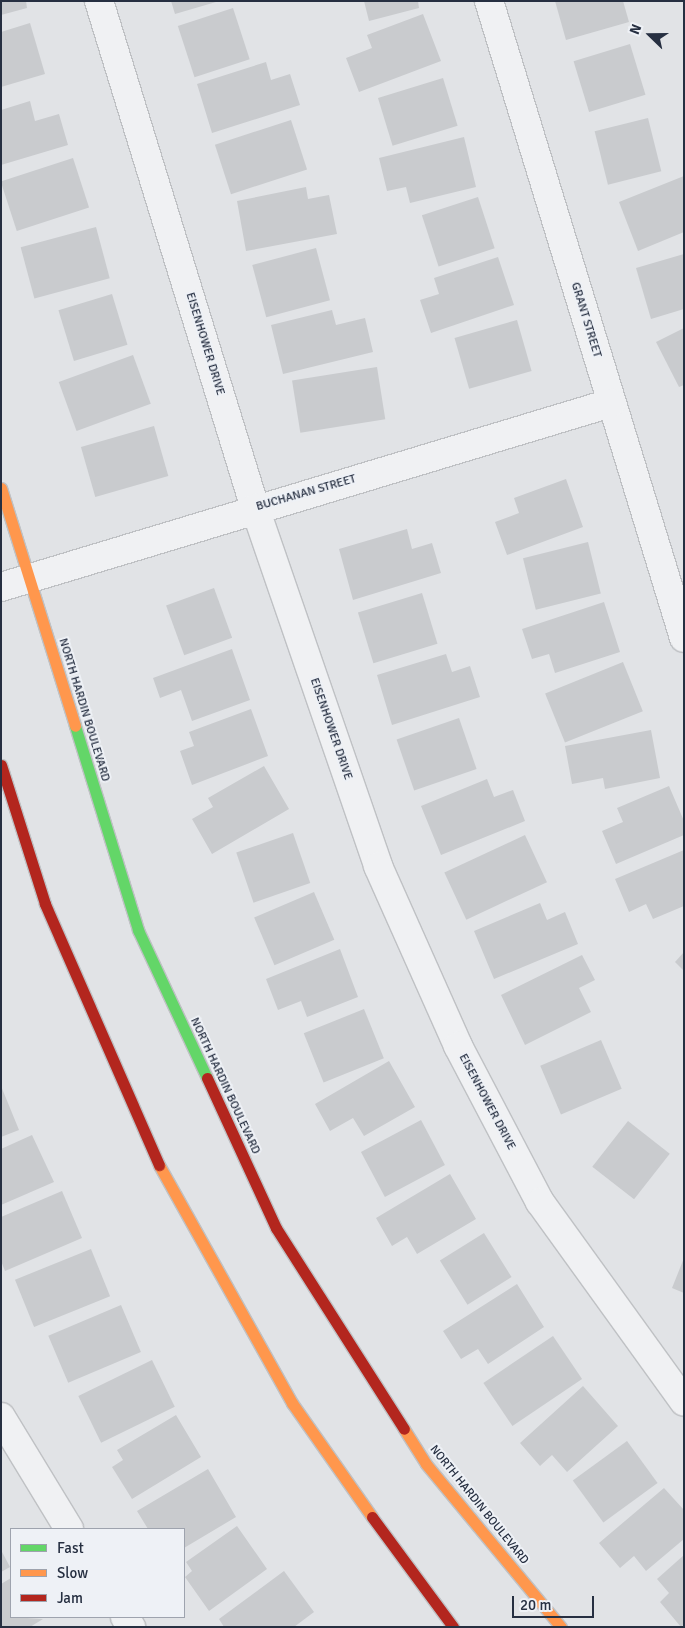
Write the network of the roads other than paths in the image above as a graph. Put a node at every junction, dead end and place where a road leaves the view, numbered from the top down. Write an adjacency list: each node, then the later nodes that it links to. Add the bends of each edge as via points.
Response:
1 (99, 1): 5 (street, EISENHOWER DRIVE)
2 (489, 1): 3 (street, GRANT STREET)
3 (611, 403): 5 (street, BUCHANAN STREET); 8 (street, GRANT STREET)
4 (1, 488): 6 (main road, NORTH HARDIN BOULEVARD)
5 (255, 508): 6 (street, BUCHANAN STREET); 10 (street, EISENHOWER DRIVE, via 378,866 458,1046 540,1202)
6 (28, 578): 7 (street, BUCHANAN STREET); 14 (main road, NORTH HARDIN BOULEVARD, via 138,930 276,1228 426,1464)
7 (1, 586)
8 (684, 638)
9 (1, 765): 13 (main road, via 45,904 147,1144 292,1403 436,1609)
10 (684, 1402)
11 (1, 1417): 12 (street)
12 (68, 1528)
13 (453, 1627)
14 (561, 1627)

